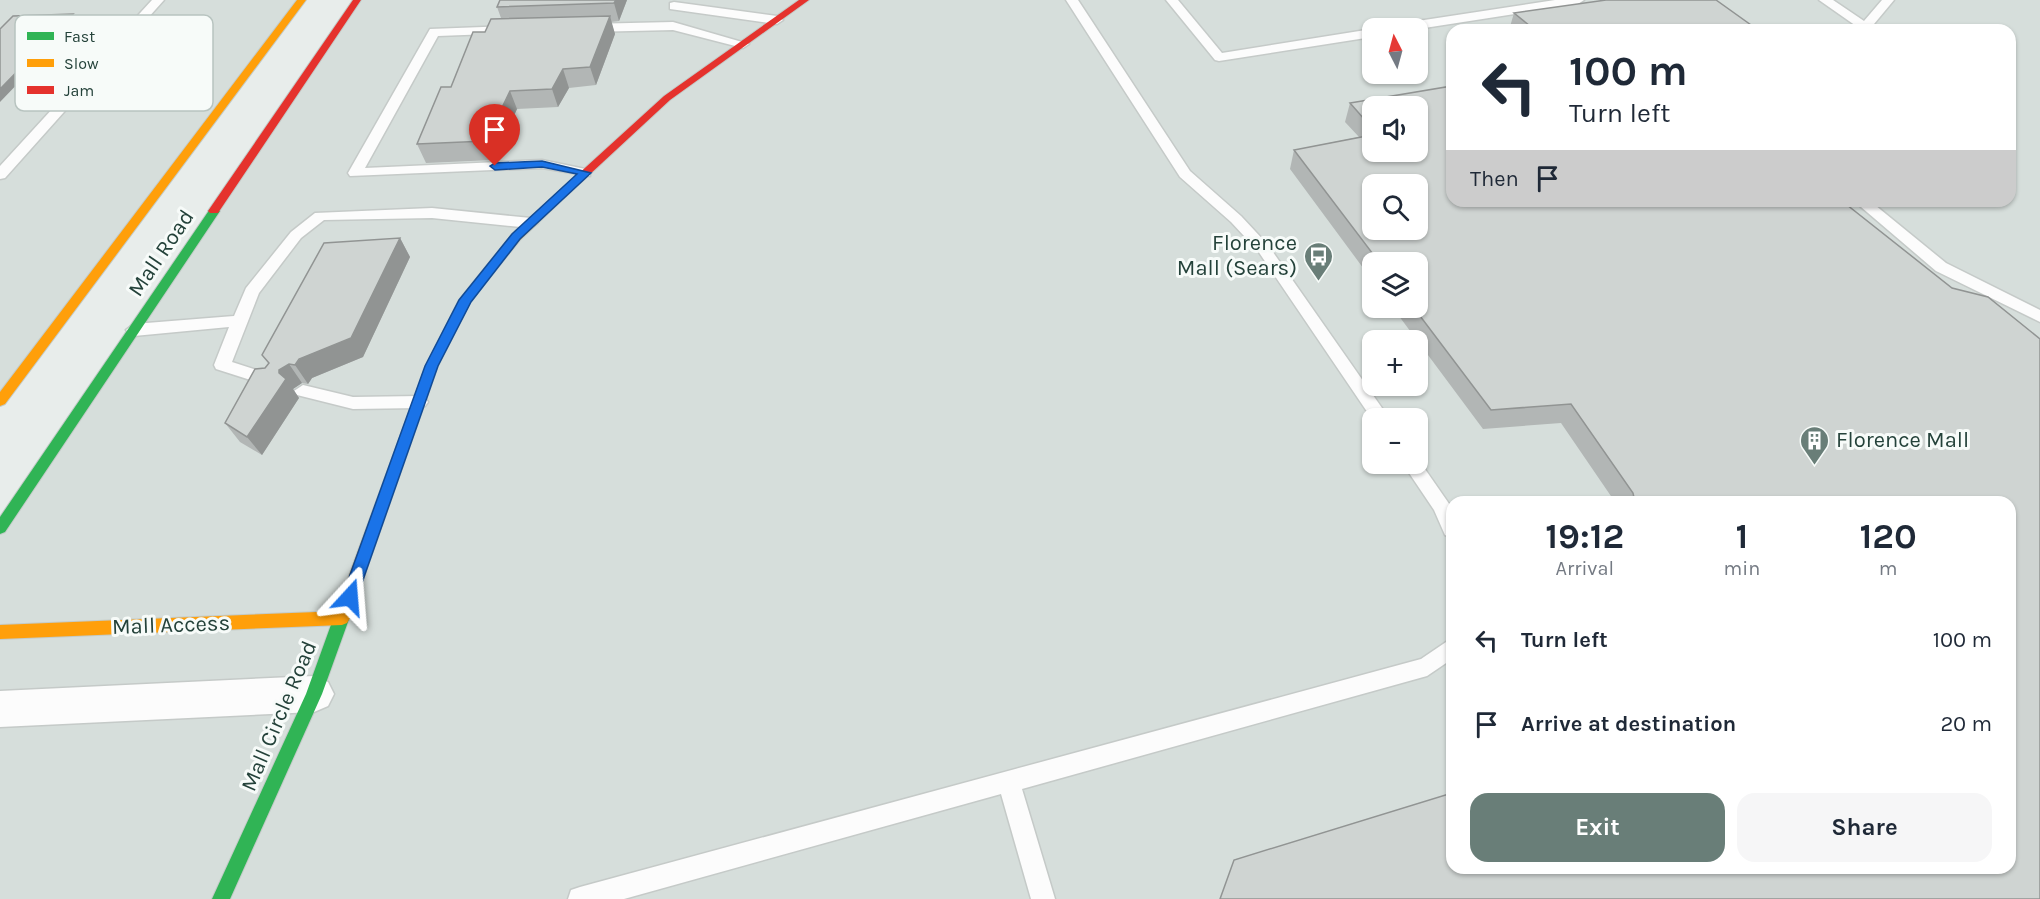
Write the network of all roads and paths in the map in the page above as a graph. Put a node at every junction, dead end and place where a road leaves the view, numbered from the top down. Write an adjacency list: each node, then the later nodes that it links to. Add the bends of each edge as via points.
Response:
1 (158, 0): 11 (lane)
2 (302, 0): 30 (main road, Mall Road)
3 (357, 0): 27 (main road, Mall Road)
4 (805, 0): 12 (main road, Mall Circle Road)
5 (1072, 0): 32 (lane, via 1185,174 1263,248)
6 (1172, 0): 18 (lane, via 1219,57)
7 (1578, 0): 13 (lane)
8 (1826, 0): 14 (lane)
9 (1888, 0): 15 (lane)
10 (674, 6): 12 (lane)
11 (144, 15)
12 (777, 20): 19 (main road, Mall Circle Road)
13 (1428, 23)
14 (1859, 24)
15 (1867, 24)
16 (577, 28): 19 (lane, via 673,26)
17 (529, 29): 21 (lane, via 434,32 355,172 542,164)
18 (1362, 35)
19 (743, 44): 21 (main road, Mall Circle Road, via 667,98)
20 (58, 111): 22 (lane)
21 (585, 173): 24 (main road, Mall Circle Road)
22 (0, 175)
23 (1868, 207): 25 (lane, via 1941,267)
24 (531, 223): 26 (lane, via 432,213 320,216 296,235 252,292); 31 (main road, Mall Circle Road, via 465,300)
25 (2040, 317)
26 (240, 321): 27 (lane); 28 (lane, via 222,365)
27 (134, 330): 35 (main road, Mall Road)
28 (272, 381)
29 (303, 391): 31 (lane, via 353,404)
30 (0, 400)
31 (419, 402): 36 (main road, Mall Circle Road)
32 (1374, 408)
33 (1419, 474): 34 (lane)
34 (1446, 516)
35 (0, 528)
36 (342, 618): 37 (main road, Mall Access); 39 (main road, Mall Circle Road)
37 (0, 632)
38 (1446, 651): 41 (lane, via 1427,667)
39 (314, 694): 40 (street); 42 (main road, Mall Circle Road)
40 (0, 710)
41 (1009, 782): 43 (lane); 44 (lane)
42 (221, 899)
43 (580, 899)
44 (1043, 899)

